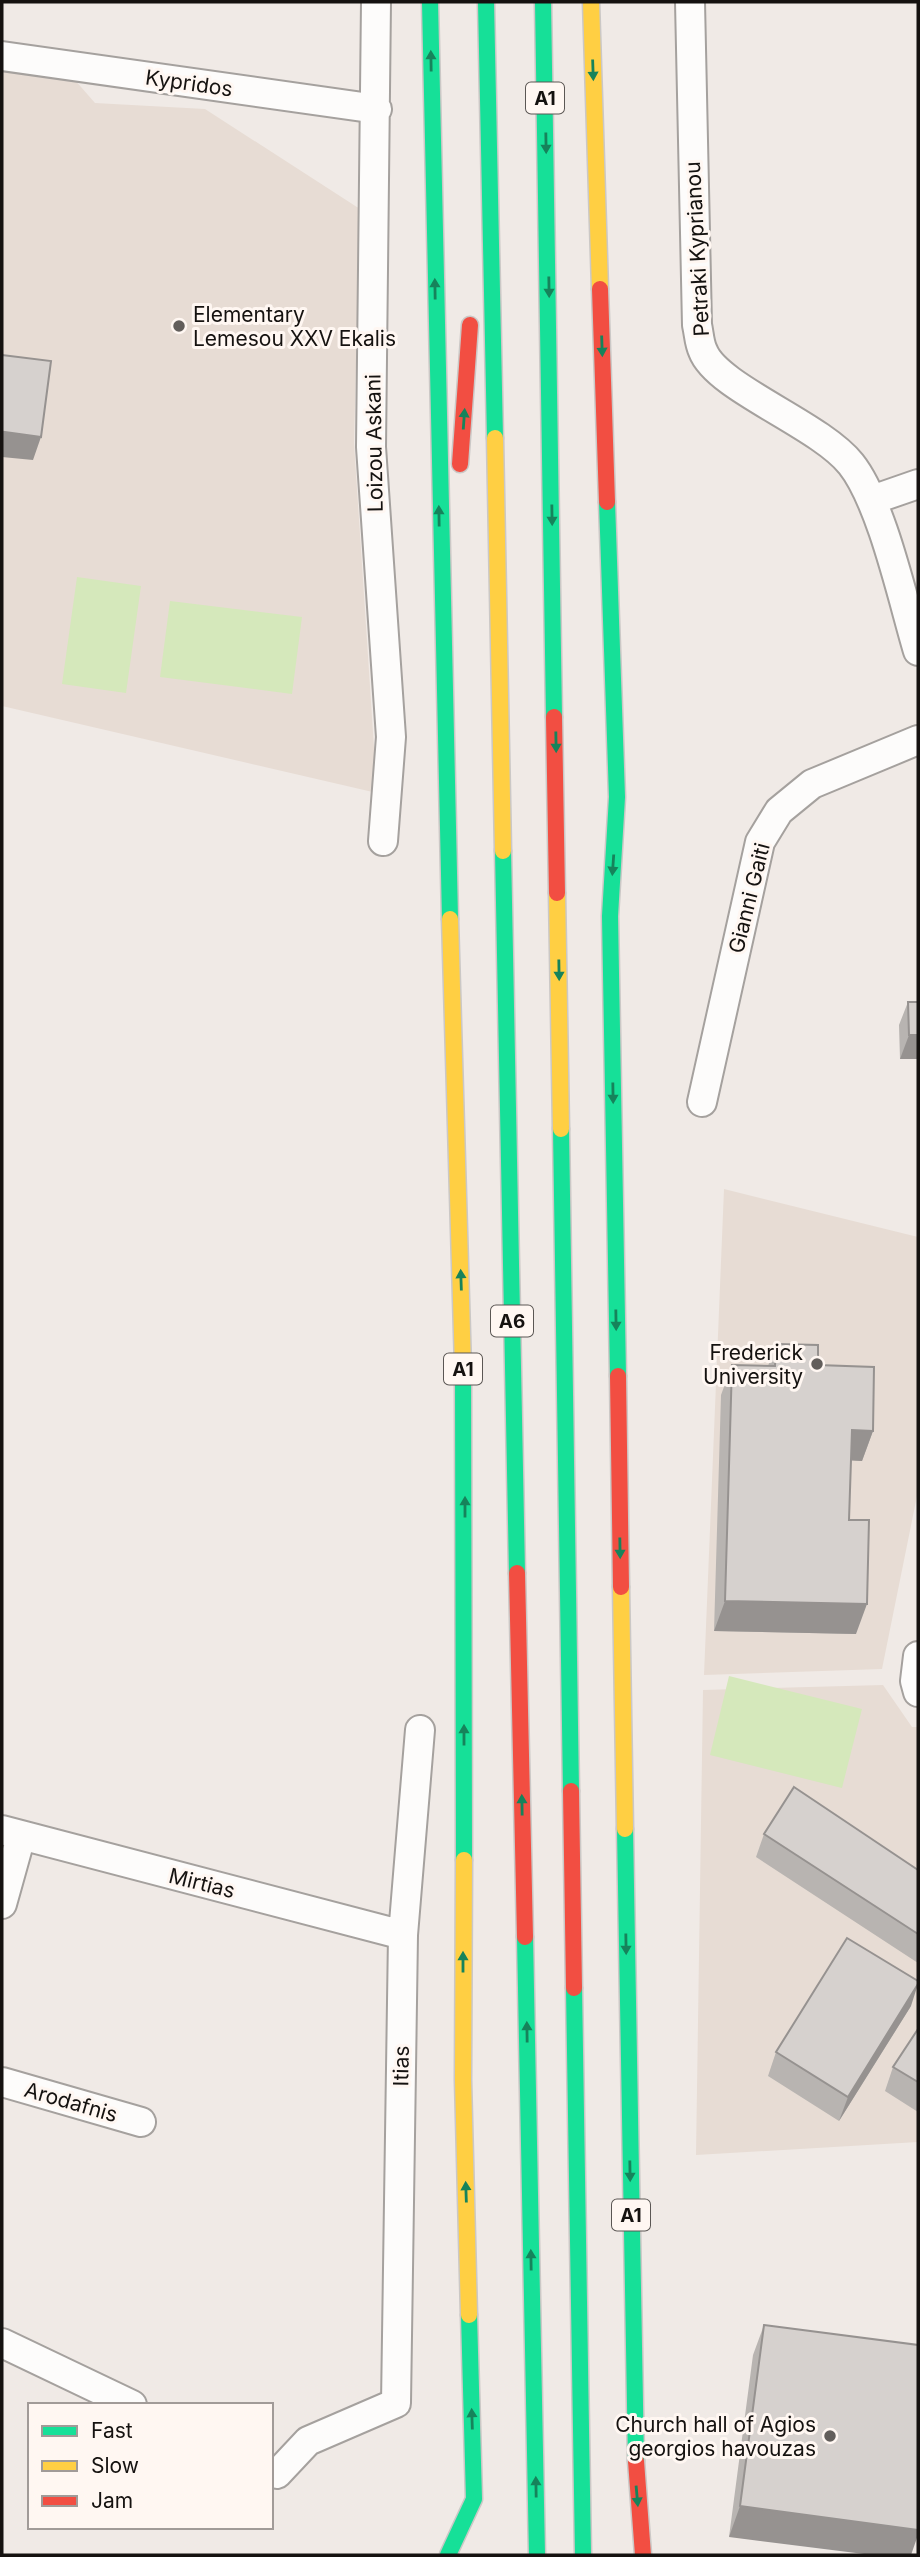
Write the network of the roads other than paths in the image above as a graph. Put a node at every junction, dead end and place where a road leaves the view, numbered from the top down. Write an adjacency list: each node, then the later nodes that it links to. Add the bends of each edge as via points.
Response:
1 (376, 2): 9 (street, Loizou Askani)
2 (430, 2): 18 (highway, one-way to 2)
3 (486, 2): 8 (highway)
4 (543, 2): 10 (highway, A1, one-way to 10)
5 (591, 2): 20 (highway, one-way to 20)
6 (690, 2): 15 (street, Petraki Kyprianou, via 697,325 703,353 720,374 821,436 851,464)
7 (2, 56): 9 (street, Kypridos)
8 (488, 87): 11 (highway); 35 (highway, A6, one-way to 8)
9 (377, 109): 21 (street, Loizou Askani, via 370,447 391,737)
10 (548, 195): 12 (highway); 36 (highway, A6, one-way to 36)
11 (475, 258)
12 (565, 287)
13 (471, 314): 18 (highway, one-way to 13)
14 (918, 484): 15 (street)
15 (872, 500): 17 (street, Petraki Kyprianou)
16 (591, 520): 20 (highway)
17 (918, 651)
18 (442, 658): 34 (highway, A1, one-way to 18, via 474,2499 463,2080 465,1432)
19 (918, 740): 22 (street, Gianni Gaiti, via 812,784 779,811 760,842)
20 (617, 797): 37 (highway, A1, one-way to 37, via 610,929 636,2490)
21 (383, 841)
22 (702, 1102)
23 (918, 1656): 24 (street)
24 (918, 1692)
25 (421, 1730): 28 (street, Itias)
26 (12, 1833): 27 (street); 28 (street, Mirtias)
27 (2, 1904)
28 (403, 1935): 33 (street, Itias, via 396,2403 308,2441)
29 (2, 2082): 30 (street, Arodafnis)
30 (141, 2122)
31 (2, 2343): 32 (street)
32 (128, 2403)
33 (274, 2472)
34 (447, 2555)
35 (537, 2555)
36 (583, 2555)
37 (643, 2555)

